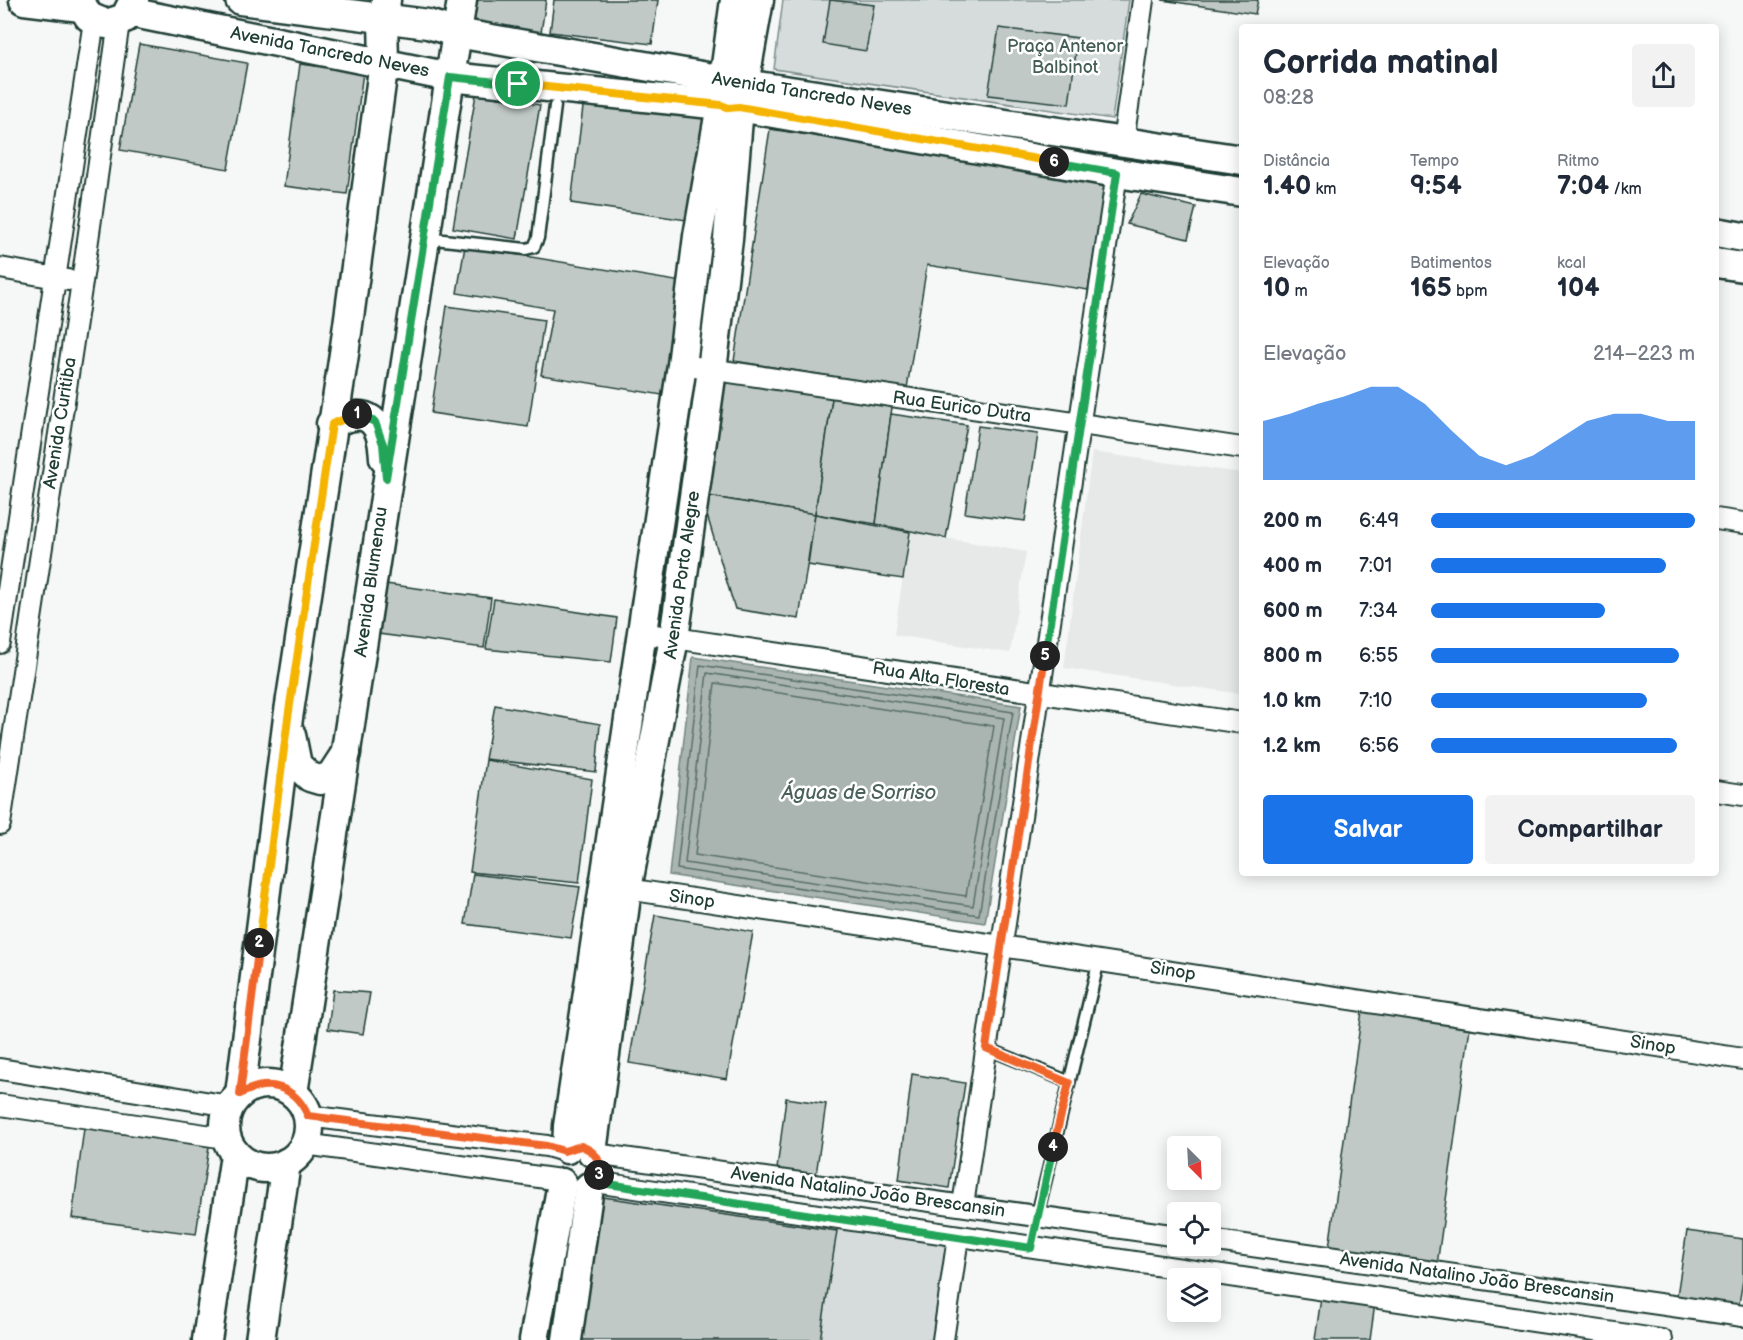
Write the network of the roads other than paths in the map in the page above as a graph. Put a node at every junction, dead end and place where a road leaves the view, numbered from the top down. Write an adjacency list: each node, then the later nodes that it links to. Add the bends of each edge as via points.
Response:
1 (24, 0): 7 (street, Avenida Tancredo Neves)
2 (240, 0): 8 (street, Avenida Tancredo Neves)
3 (462, 0): 9 (street, Avenida Blumenau)
4 (735, 0): 12 (street, Avenida Porto Alegre)
5 (759, 0): 12 (street, Avenida Porto Alegre)
6 (1143, 0): 14 (street)
7 (106, 10): 10 (street, Avenida Tancredo Neves); 26 (street, Avenida Curitiba); 27 (street, Avenida Curitiba)
8 (385, 10): 9 (street, Avenida Tancredo Neves); 10 (street)
9 (457, 33): 11 (street, Avenida Blumenau); 12 (street, Avenida Tancredo Neves)
10 (384, 62): 11 (street, Avenida Tancredo Neves); 30 (street)
11 (450, 77): 12 (street, Avenida Tancredo Neves); 21 (street, Avenida Blumenau)
12 (732, 94): 14 (street, Avenida Tancredo Neves); 16 (street, Avenida Tancredo Neves); 19 (street, Avenida Porto Alegre); 22 (street, Avenida Porto Alegre)
13 (555, 106): 21 (lane, via 534,247)
14 (1123, 142): 15 (street, Avenida Tancredo Neves)
15 (1239, 160)
16 (1117, 173): 17 (street, Avenida Tancredo Neves); 31 (street)
17 (1239, 192)
18 (1719, 233): 20 (street)
19 (698, 236): 22 (street); 28 (street, Avenida Porto Alegre)
20 (1743, 237)
21 (425, 238): 33 (street, Avenida Blumenau)
22 (728, 239): 29 (street, Avenida Porto Alegre)
23 (1719, 263): 24 (street)
24 (1743, 267)
25 (0, 268): 26 (street)
26 (57, 278): 27 (street); 36 (street, Avenida Curitiba)
27 (82, 282): 37 (street, Avenida Curitiba)
28 (675, 364): 29 (street, Rua Eurico Dutra); 38 (street, Avenida Porto Alegre)
29 (712, 370): 31 (street, Rua Eurico Dutra); 39 (street, Avenida Porto Alegre)
30 (332, 424): 33 (street, via 353,414 375,422 383,444); 42 (street)
31 (1080, 424): 32 (street, Rua Eurico Dutra); 41 (street)
32 (1239, 448)
33 (386, 478): 44 (street, Avenida Blumenau)
34 (1719, 519): 35 (street)
35 (1743, 523)
36 (7, 542): 37 (street); 40 (street, Avenida Curitiba)
37 (40, 547): 47 (street, Avenida Curitiba)
38 (641, 633): 39 (street, Rua Alta Floresta); 48 (street, Avenida Porto Alegre)
39 (674, 638): 41 (street, Rua Alta Floresta); 48 (street, Avenida Porto Alegre)
40 (0, 643)
41 (1040, 694): 43 (street, Rua Alta Floresta); 49 (street)
42 (288, 718): 44 (street, via 297,765 310,777 320,780 331,776); 55 (street)
43 (1239, 723)
44 (346, 753): 57 (street, Avenida Blumenau)
45 (1719, 791): 46 (street)
46 (1743, 795)
47 (1, 814)
48 (615, 887): 49 (street, Sinop); 59 (street, Avenida Porto Alegre, via 568,1126)
49 (1002, 945): 50 (street, Sinop); 51 (street)
50 (1099, 960): 52 (street, Sinop); 54 (lane)
51 (986, 1048): 54 (lane); 60 (street)
52 (1743, 1059)
53 (0, 1069): 55 (street)
54 (1069, 1083): 61 (lane)
55 (235, 1100): 57 (street, via 252,1087 280,1086); 58 (street, via 225,1116)
56 (0, 1105): 58 (street)
57 (298, 1129): 58 (street, via 273,1168 246,1163); 59 (street, Avenida Natalino João Brescansin); 59 (street, Avenida Natalino João Brescansin, via 547,1146); 68 (street, Avenida Blumenau)
58 (231, 1146): 67 (street)
59 (578, 1167): 60 (street, Avenida Natalino João Brescansin); 63 (street, Avenida Natalino João Brescansin); 69 (street, Avenida Porto Alegre); 70 (street, Avenida Porto Alegre)
60 (963, 1205): 61 (street, Avenida Natalino João Brescansin)
61 (1037, 1216): 62 (street, Avenida Natalino João Brescansin); 65 (street)
62 (1167, 1234)
63 (958, 1237): 65 (street, Avenida Natalino João Brescansin); 71 (street)
64 (1221, 1242): 66 (street, Avenida Natalino João Brescansin)
65 (1031, 1248): 72 (street, Avenida Natalino João Brescansin)
66 (1743, 1316)
67 (207, 1340)
68 (260, 1340)
69 (534, 1340)
70 (567, 1340)
71 (943, 1340)
72 (1662, 1340)

